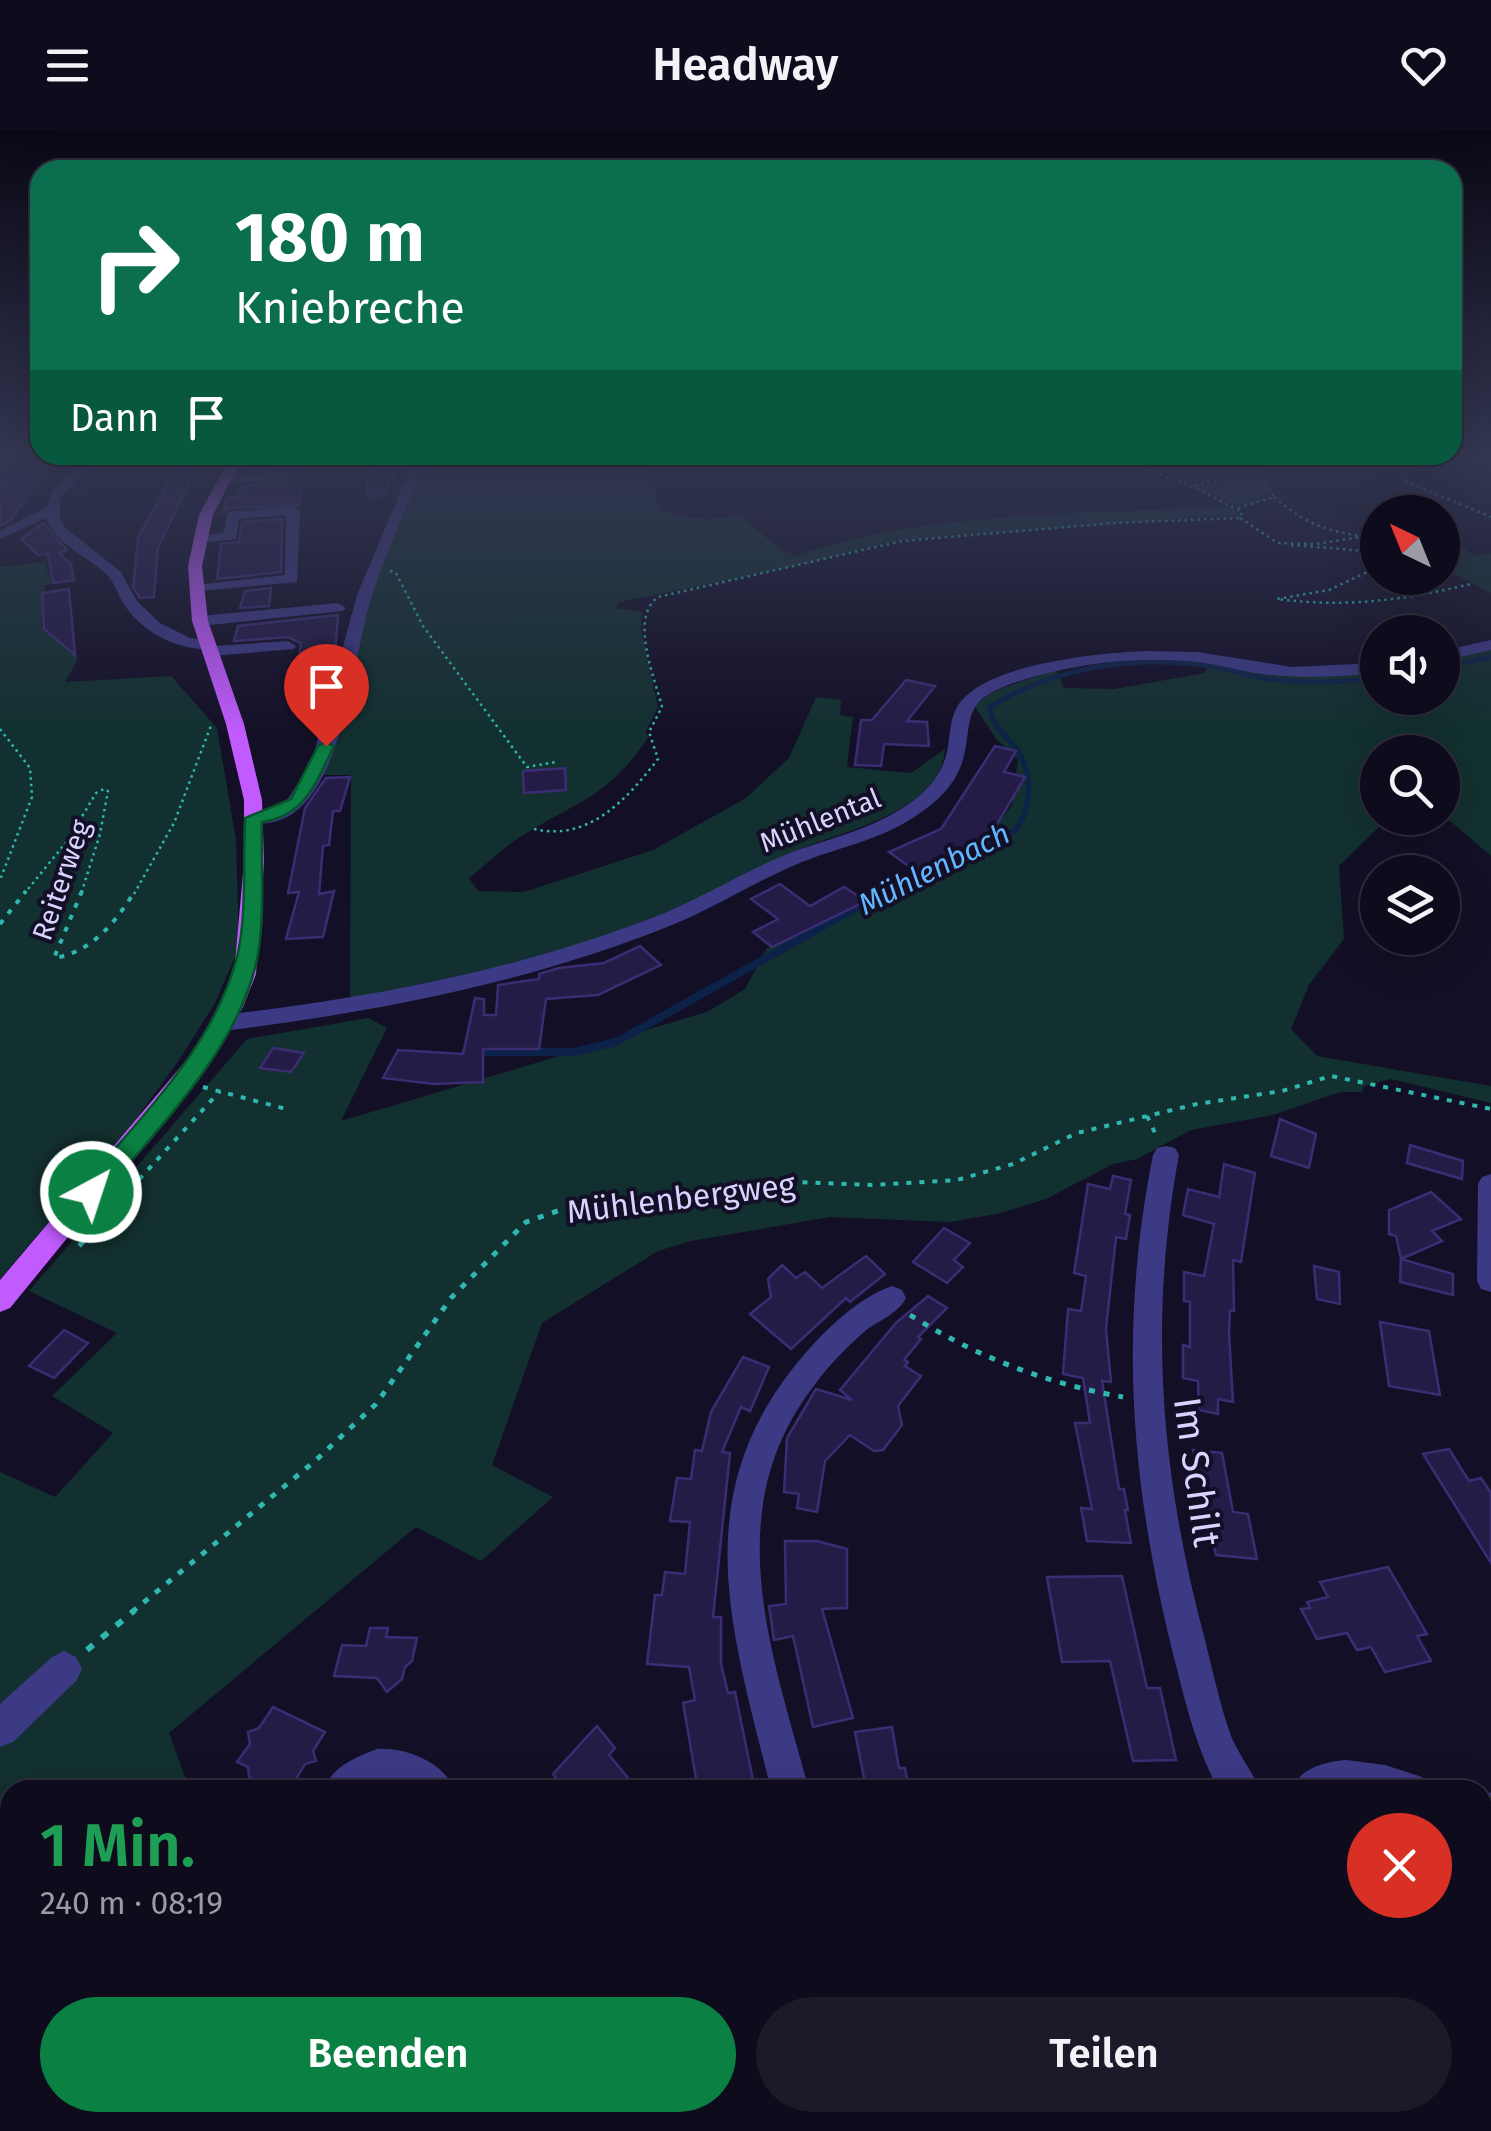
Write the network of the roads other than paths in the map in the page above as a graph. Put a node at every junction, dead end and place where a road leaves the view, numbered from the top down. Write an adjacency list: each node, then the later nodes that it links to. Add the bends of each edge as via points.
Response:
1 (85, 551): 10 (street, via 113,572 150,621 183,642)
2 (198, 551): 5 (main road)
3 (292, 551): 5 (street, via 292,579)
4 (382, 551): 13 (street, via 314,776 291,807)
5 (195, 589): 7 (main road)
6 (338, 608): 7 (street)
7 (200, 621): 10 (main road)
8 (1491, 645): 11 (street)
9 (288, 646): 10 (street)
10 (210, 648): 13 (main road, via 235,724)
11 (1460, 652)
12 (1360, 669): 14 (street, Mühlental, via 1288,672 1199,657 1103,656 999,683 965,708 954,764 941,785 883,827 799,856 666,920 554,957 400,997)
13 (254, 818): 14 (main road, via 248,953 241,988)
14 (223, 1023): 19 (main road)
15 (1166, 1155): 25 (street, Im Schilt, via 1149,1248 1145,1400 1177,1602 1212,1730)
16 (1491, 1184): 17 (street)
17 (1491, 1281)
18 (892, 1298): 24 (street, via 845,1332 791,1389 752,1476 744,1528 745,1602)
19 (0, 1300)
20 (64, 1669): 21 (street)
21 (0, 1730)
22 (352, 1780): 23 (street, via 377,1766 404,1769)
23 (421, 1780)
24 (788, 1780)
25 (1236, 1780)
26 (1335, 1780): 27 (street)
27 (1362, 1780)

